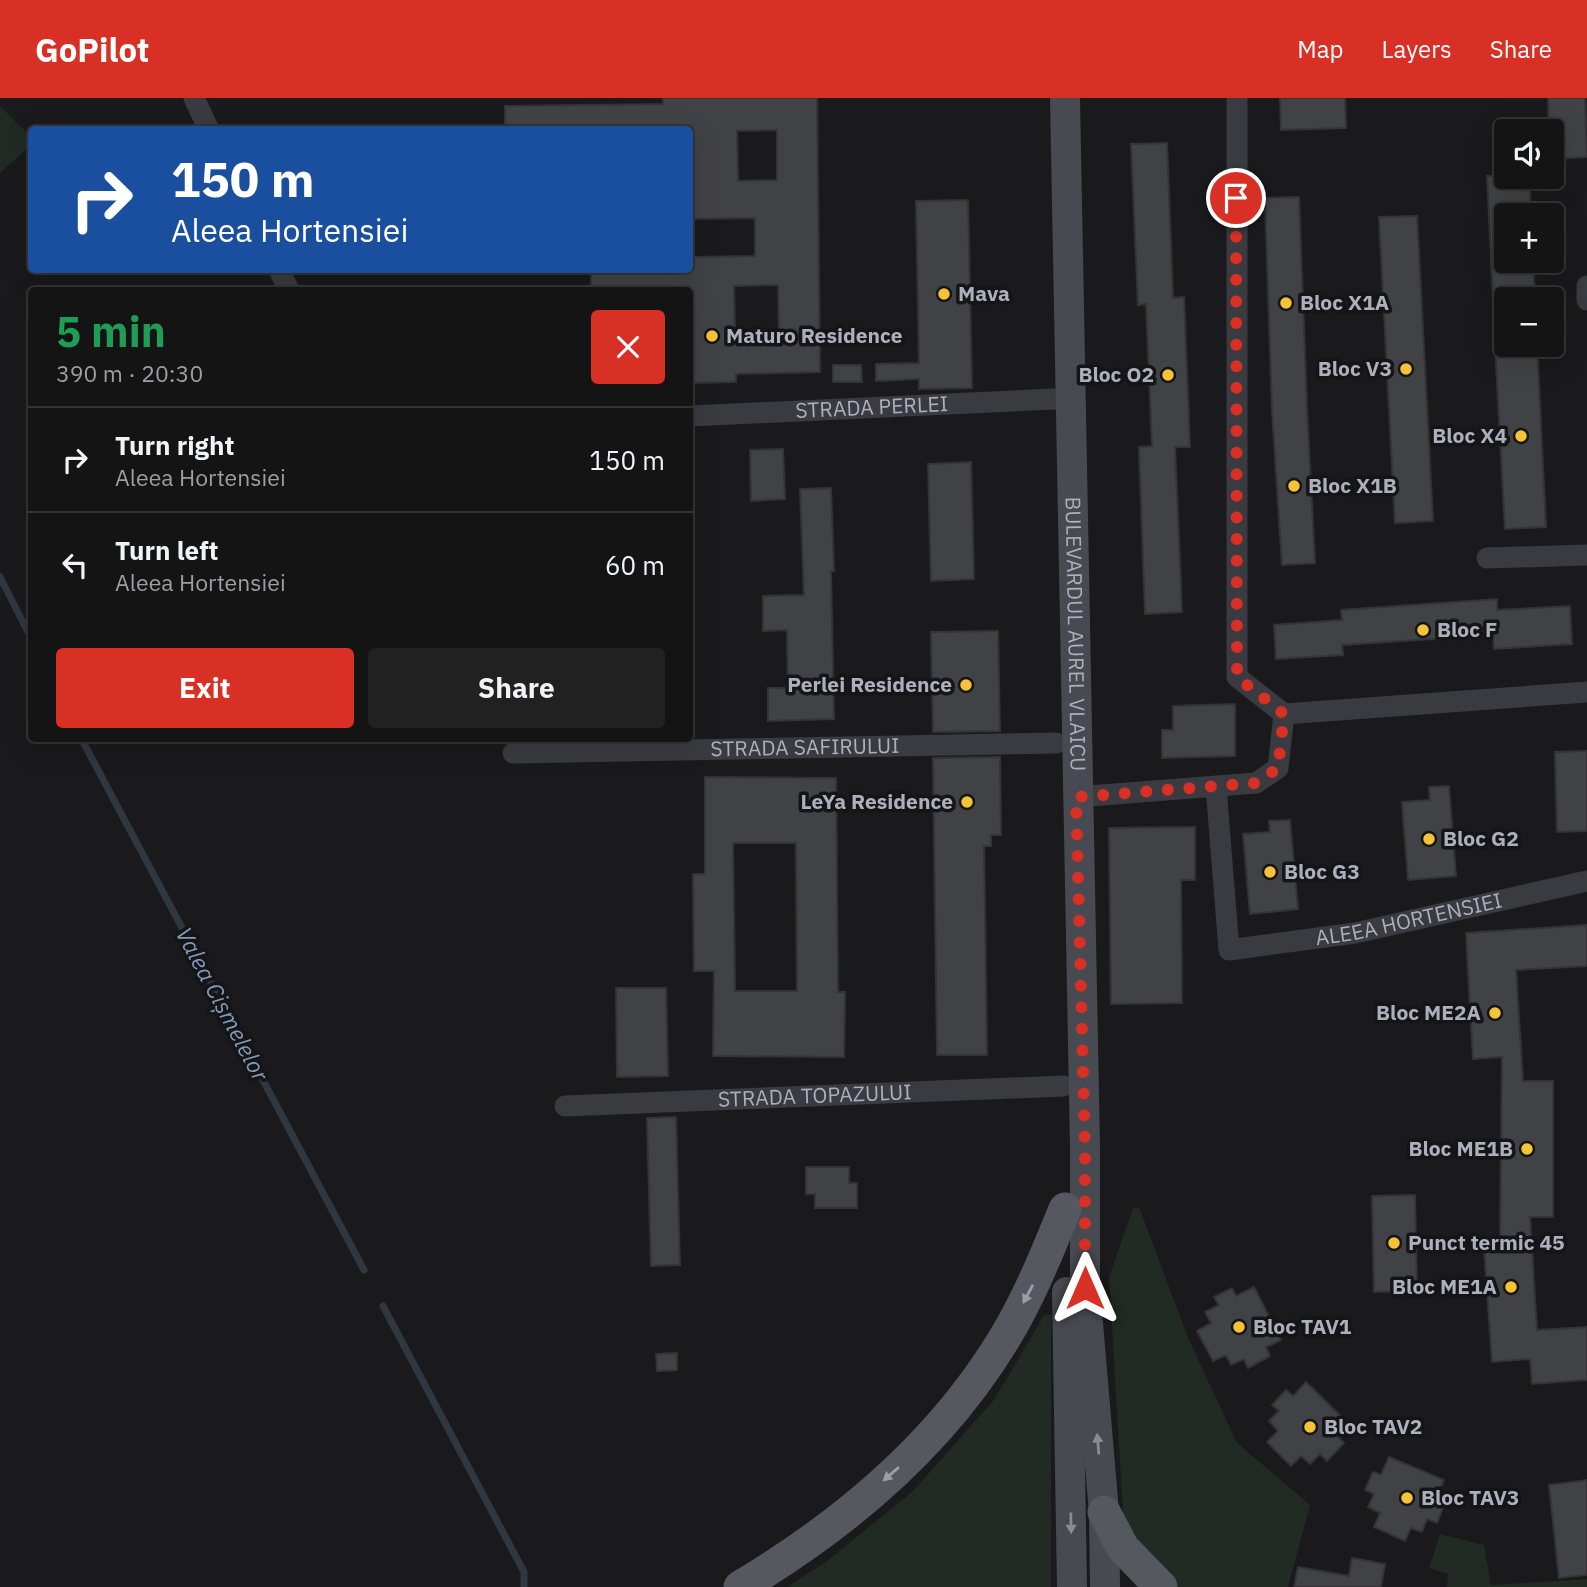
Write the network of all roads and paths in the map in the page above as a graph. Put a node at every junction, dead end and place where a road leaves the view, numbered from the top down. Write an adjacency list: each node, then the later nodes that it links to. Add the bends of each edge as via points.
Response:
1 (194, 98): 5 (street)
2 (1052, 98): 8 (main road, BULEVARDUL AUREL VLAICU)
3 (1065, 98): 17 (main road, BULEVARDUL AUREL VLAICU)
4 (1237, 98): 13 (street, via 1237,677)
5 (207, 126)
6 (1587, 286): 7 (street)
7 (1587, 300)
8 (1055, 398): 9 (street, STRADA PERLEI); 14 (main road, BULEVARDUL AUREL VLAICU)
9 (693, 416)
10 (1587, 555): 11 (street)
11 (1487, 558)
12 (1587, 692): 13 (street)
13 (1284, 714): 16 (street, via 1278,768 1256,783)
14 (1056, 743): 15 (street, STRADA SAFIRULUI); 19 (main road, BULEVARDUL AUREL VLAICU)
15 (513, 753)
16 (1216, 788): 17 (street); 18 (street, ALEEA HORTENSIEI, via 1229,950 1355,933)
17 (1076, 797): 22 (main road, BULEVARDUL AUREL VLAICU, one-way to 17, via 1085,1288)
18 (1587, 881)
19 (1064, 1086): 20 (street, STRADA TOPAZULUI); 21 (main road, BULEVARDUL AUREL VLAICU)
20 (565, 1106)
21 (1065, 1209): 23 (main road, one-way to 23, via 1039,1274 1004,1339 957,1407 902,1465 842,1518); 24 (main road, BULEVARDUL AUREL VLAICU, one-way to 24)
22 (1104, 1512): 25 (main road, BULEVARDUL AUREL VLAICU); 26 (main road, via 1123,1548)
23 (740, 1587)
24 (1072, 1587)
25 (1105, 1587)
26 (1161, 1587)

